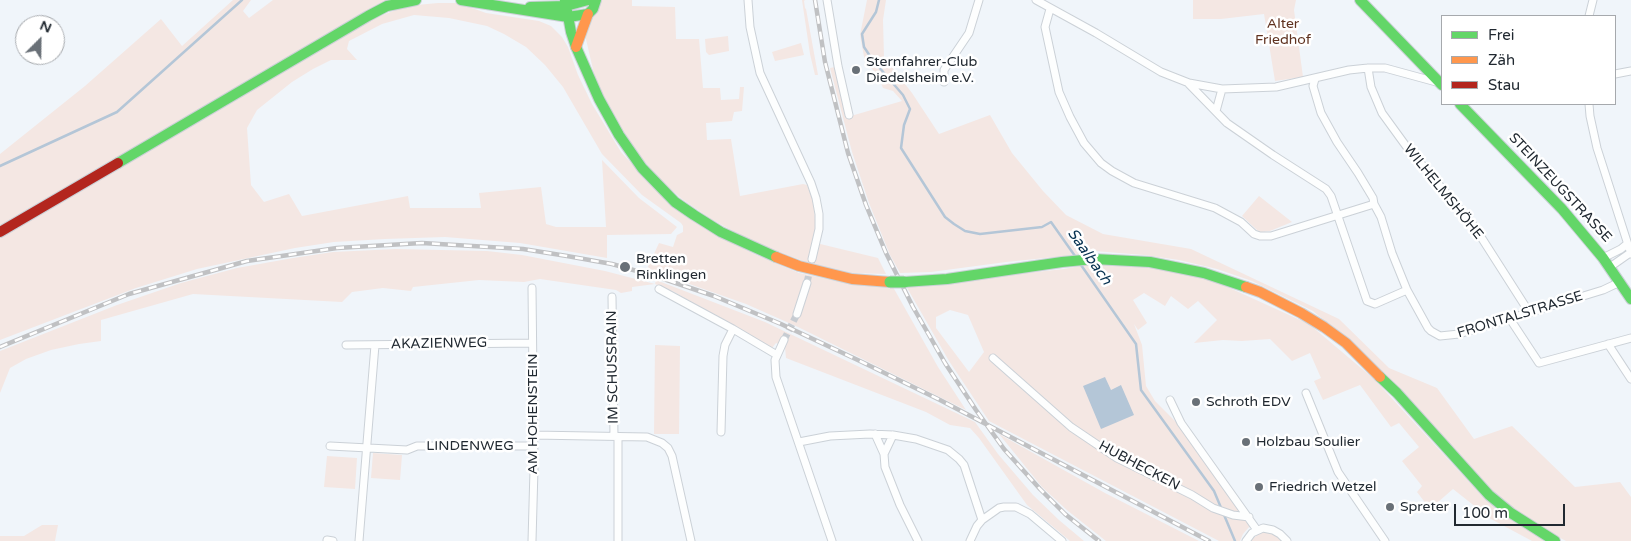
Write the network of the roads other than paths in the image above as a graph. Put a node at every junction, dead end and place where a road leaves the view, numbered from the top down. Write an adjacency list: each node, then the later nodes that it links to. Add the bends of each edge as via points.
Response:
1 (416, 0): 31 (main road, via 387,6 368,16)
2 (461, 0): 11 (main road, via 517,8)
3 (588, 0): 12 (main road)
4 (596, 0): 14 (main road)
5 (748, 0): 34 (street, via 760,73 816,198 819,229)
6 (827, 0): 28 (street)
7 (979, 0): 21 (street, via 969,33 944,70)
8 (1036, 0): 13 (street)
9 (1360, 0): 23 (main road)
10 (1593, 0): 15 (street)
11 (542, 7): 12 (main road); 16 (main road)
12 (566, 8): 14 (main road); 16 (main road)
13 (1050, 9): 22 (street, via 1161,72); 30 (street, via 1045,27 1059,92 1084,143 1112,171 1134,183 1215,208 1260,236 1271,236)
14 (588, 14): 16 (main road)
15 (1589, 15)
16 (574, 42): 84 (main road, bridge, via 599,100 642,168 682,206 737,240 800,266 852,279 904,282 947,279 1094,259 1150,262 1204,272 1231,281 1301,313 1346,343 1374,369 1489,495)
17 (1368, 68): 20 (street); 23 (street, via 1385,68); 43 (street, WILHELMSHÖHE, via 1382,114 1474,226)
18 (1631, 71): 19 (street)
19 (1616, 74)
20 (1315, 78): 24 (street, via 1276,87); 29 (street, FRONTALSTRASSE, via 1314,95 1328,128)
21 (944, 82)
22 (1189, 84): 24 (street); 27 (street)
23 (1441, 84)
24 (1222, 89): 27 (street)
25 (1461, 105): 35 (main road, STEINZEUGSTRASSE, via 1562,209)
26 (1589, 105): 32 (street, via 1597,148)
27 (1216, 111): 30 (street, via 1272,155 1326,189)
28 (849, 115)
29 (1374, 204): 30 (street); 40 (street, FRONTALSTRASSE)
30 (1337, 215): 40 (street, via 1367,301 1375,304)
31 (0, 232)
32 (1627, 244): 33 (street); 35 (street)
33 (1630, 253): 35 (street)
34 (812, 259)
35 (1606, 263): 36 (main road, STEINZEUGSTRASSE)
36 (1620, 282): 42 (main road, STEINZEUGSTRASSE); 43 (street, FRONTALSTRASSE, via 1604,290)
37 (807, 283): 44 (street)
38 (532, 288): 49 (street, AM HOHENSTEIN)
39 (659, 289): 46 (street)
40 (1407, 290): 45 (street, FRONTALSTRASSE, via 1428,328 1440,336 1459,334)
41 (612, 297): 62 (street, IM SCHUSSRAIN)
42 (1631, 299)
43 (1529, 312): 45 (street, FRONTALSTRASSE)
44 (797, 314)
45 (1510, 319): 50 (street, via 1539,364)
46 (733, 329): 53 (street); 58 (street, via 723,356)
47 (1631, 338): 50 (street)
48 (784, 340): 53 (street)
49 (532, 343): 52 (street, AKAZIENWEG); 60 (street, AM HOHENSTEIN)
50 (1608, 344): 55 (street)
51 (346, 345): 52 (street, AKAZIENWEG)
52 (375, 345): 66 (street)
53 (777, 355): 63 (street, via 776,377)
54 (993, 358): 68 (street, HUBHECKEN, via 1071,427 1117,458 1213,508)
55 (1631, 379)
56 (1306, 394): 83 (street, via 1338,472)
57 (1170, 400): 68 (street, via 1181,423)
58 (721, 432)
59 (875, 434): 61 (street); 63 (street, via 830,436); 67 (street)
60 (533, 435): 62 (street); 65 (street, AM HOHENSTEIN)
61 (893, 435): 67 (street); 69 (street, via 930,443 960,459)
62 (616, 437): 75 (street, IM SCHUSSRAIN); 76 (street, via 647,437 668,448)
63 (799, 442): 77 (street)
64 (330, 446): 66 (street, LINDENWEG)
65 (533, 446): 66 (street, LINDENWEG); 74 (street, AM HOHENSTEIN)
66 (367, 448): 73 (street)
67 (884, 454): 78 (street, via 884,467)
68 (1248, 517): 70 (street)
69 (982, 520): 79 (street); 80 (street, via 999,508 1016,507 1030,514)
70 (1257, 530): 81 (street); 82 (street, via 1272,530)
71 (327, 540): 72 (street)
72 (333, 541)
73 (359, 541)
74 (532, 541)
75 (618, 541)
76 (690, 541)
77 (832, 541)
78 (918, 541)
79 (970, 541)
80 (1062, 541)
81 (1246, 541)
82 (1287, 541)
83 (1385, 541)
84 (1555, 541)

